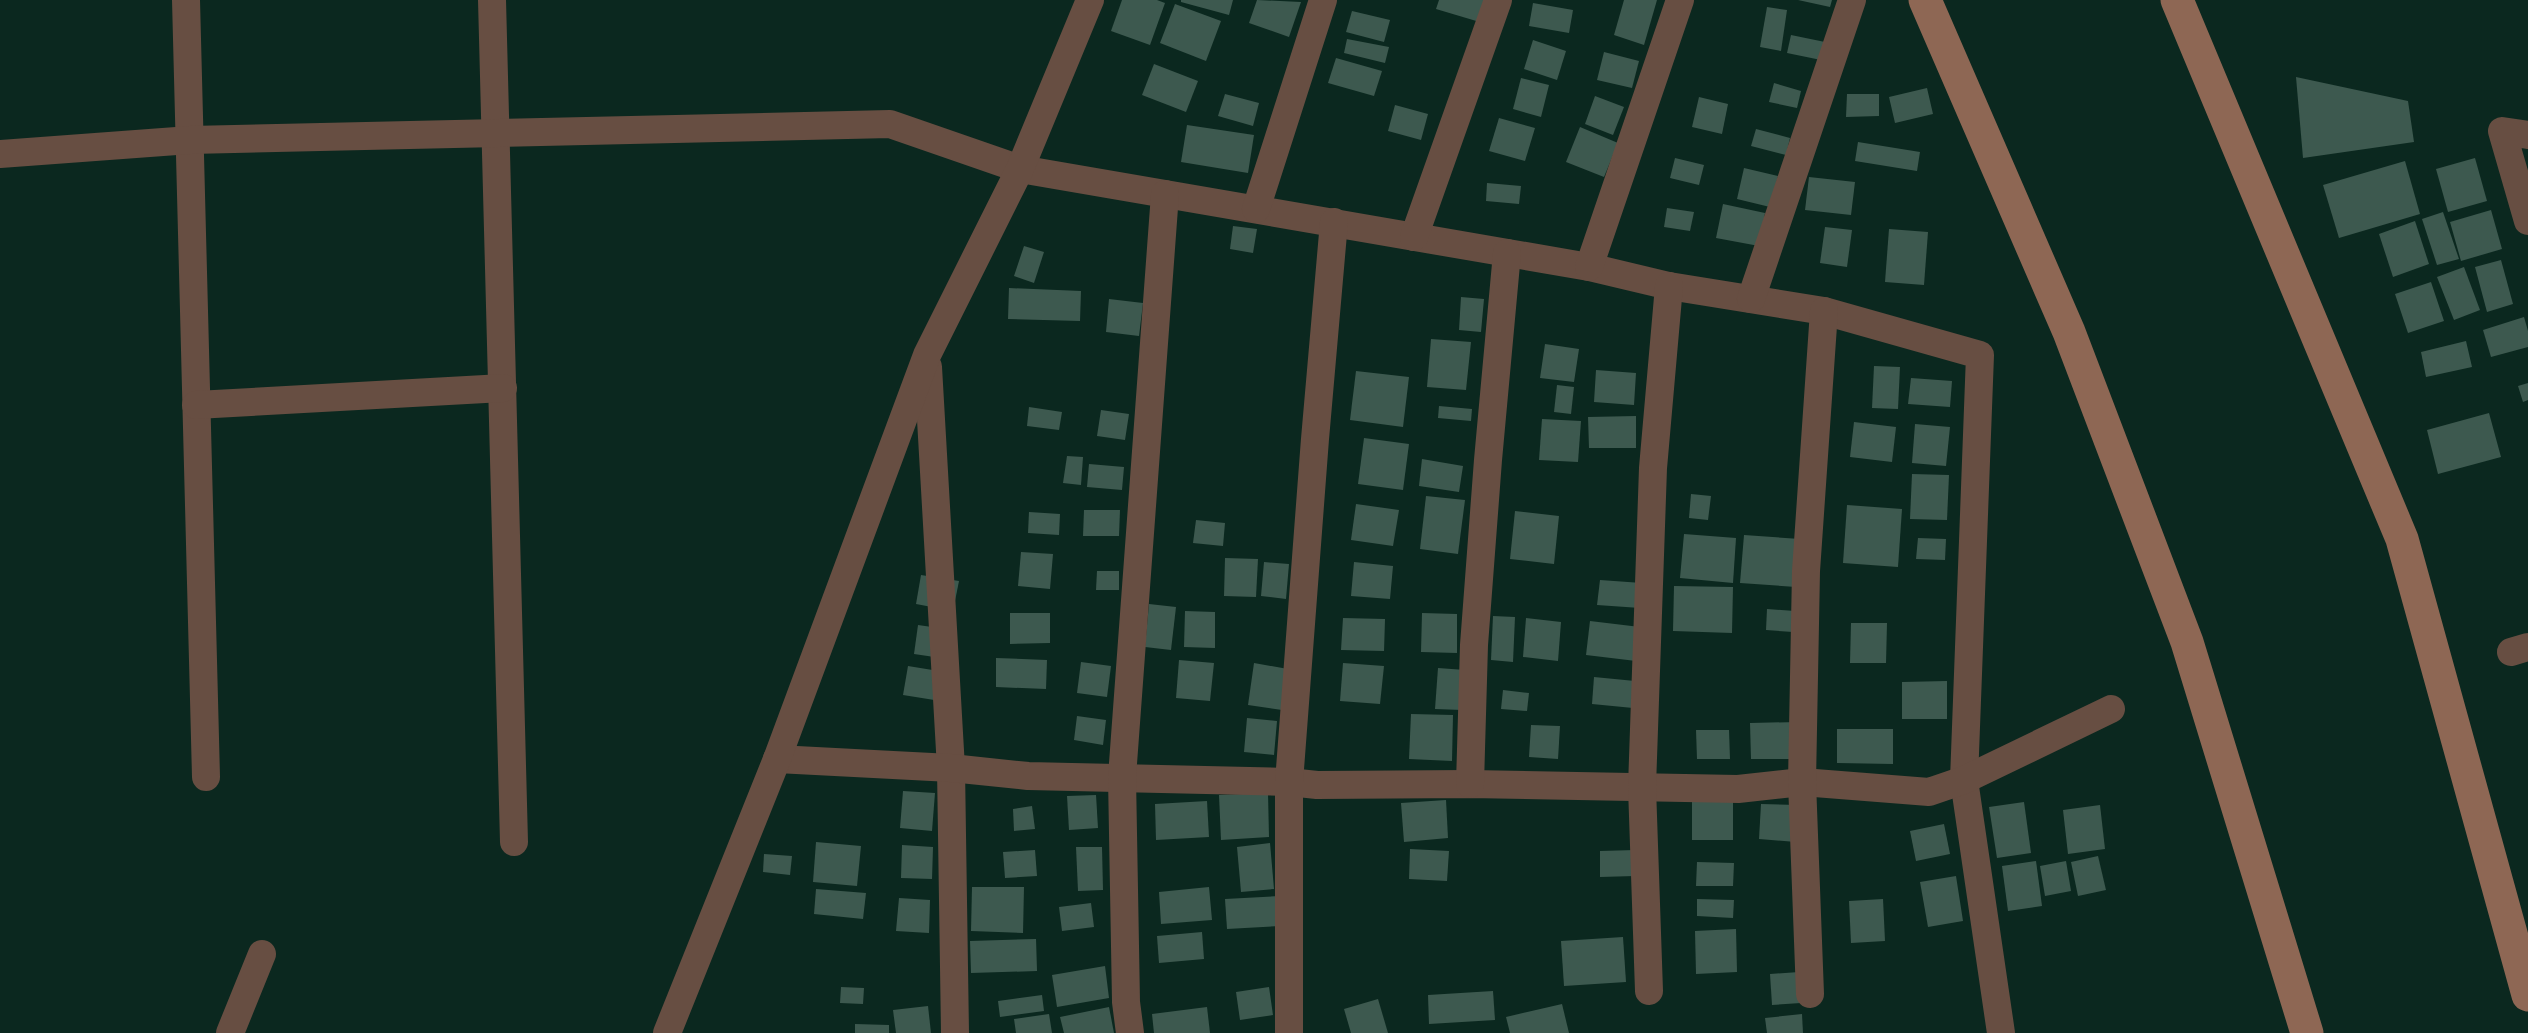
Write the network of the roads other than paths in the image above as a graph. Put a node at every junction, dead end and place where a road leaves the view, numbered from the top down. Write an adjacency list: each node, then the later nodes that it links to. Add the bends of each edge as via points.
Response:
1 (186, 0): 12 (street)
2 (492, 0): 10 (street)
3 (1090, 0): 14 (street)
4 (1323, 0): 16 (street)
5 (1498, 0): 19 (street)
6 (1680, 0): 21 (street)
7 (1852, 0): 23 (street)
8 (1925, 0): 49 (street, via 2069,332 2187,642)
9 (2177, 0): 42 (street, via 2403,539)
10 (496, 133): 12 (street); 14 (street, via 890,124); 26 (street)
11 (2528, 135): 17 (street, via 2502,131)
12 (190, 140): 13 (street); 27 (street)
13 (0, 154)
14 (1020, 169): 15 (street); 25 (street)
15 (1165, 194): 16 (street); 32 (street)
16 (1256, 209): 18 (street)
17 (2528, 220)
18 (1334, 222): 19 (street); 34 (street)
19 (1414, 237): 20 (street)
20 (1507, 253): 21 (street); 36 (street, via 1476,622)
21 (1589, 267): 22 (street)
22 (1669, 286): 23 (street); 37 (street, via 1653,468)
23 (1751, 299): 24 (street)
24 (1824, 311): 33 (street, via 1980,355); 35 (street, via 1806,571)
25 (927, 355): 29 (street); 30 (street)
26 (503, 388): 27 (street); 38 (street)
27 (196, 405): 31 (street)
28 (2111, 709): 33 (street)
29 (777, 759): 30 (street); 44 (street)
30 (951, 768): 32 (street, via 1028,776); 45 (street)
31 (206, 777)
32 (1122, 777): 34 (street); 46 (street, via 1126,1002)
33 (1964, 780): 35 (street, via 1929,792); 48 (street)
34 (1289, 782): 36 (street); 47 (street)
35 (1802, 782): 37 (street, via 1738,789); 41 (street)
36 (1470, 783): 37 (street)
37 (1642, 787): 40 (street)
38 (514, 842)
39 (262, 954): 43 (street)
40 (1649, 991)
41 (1810, 994)
42 (2528, 995)
43 (230, 1033)
44 (668, 1033)
45 (955, 1033)
46 (1130, 1033)
47 (1289, 1033)
48 (2001, 1033)
49 (2307, 1033)

